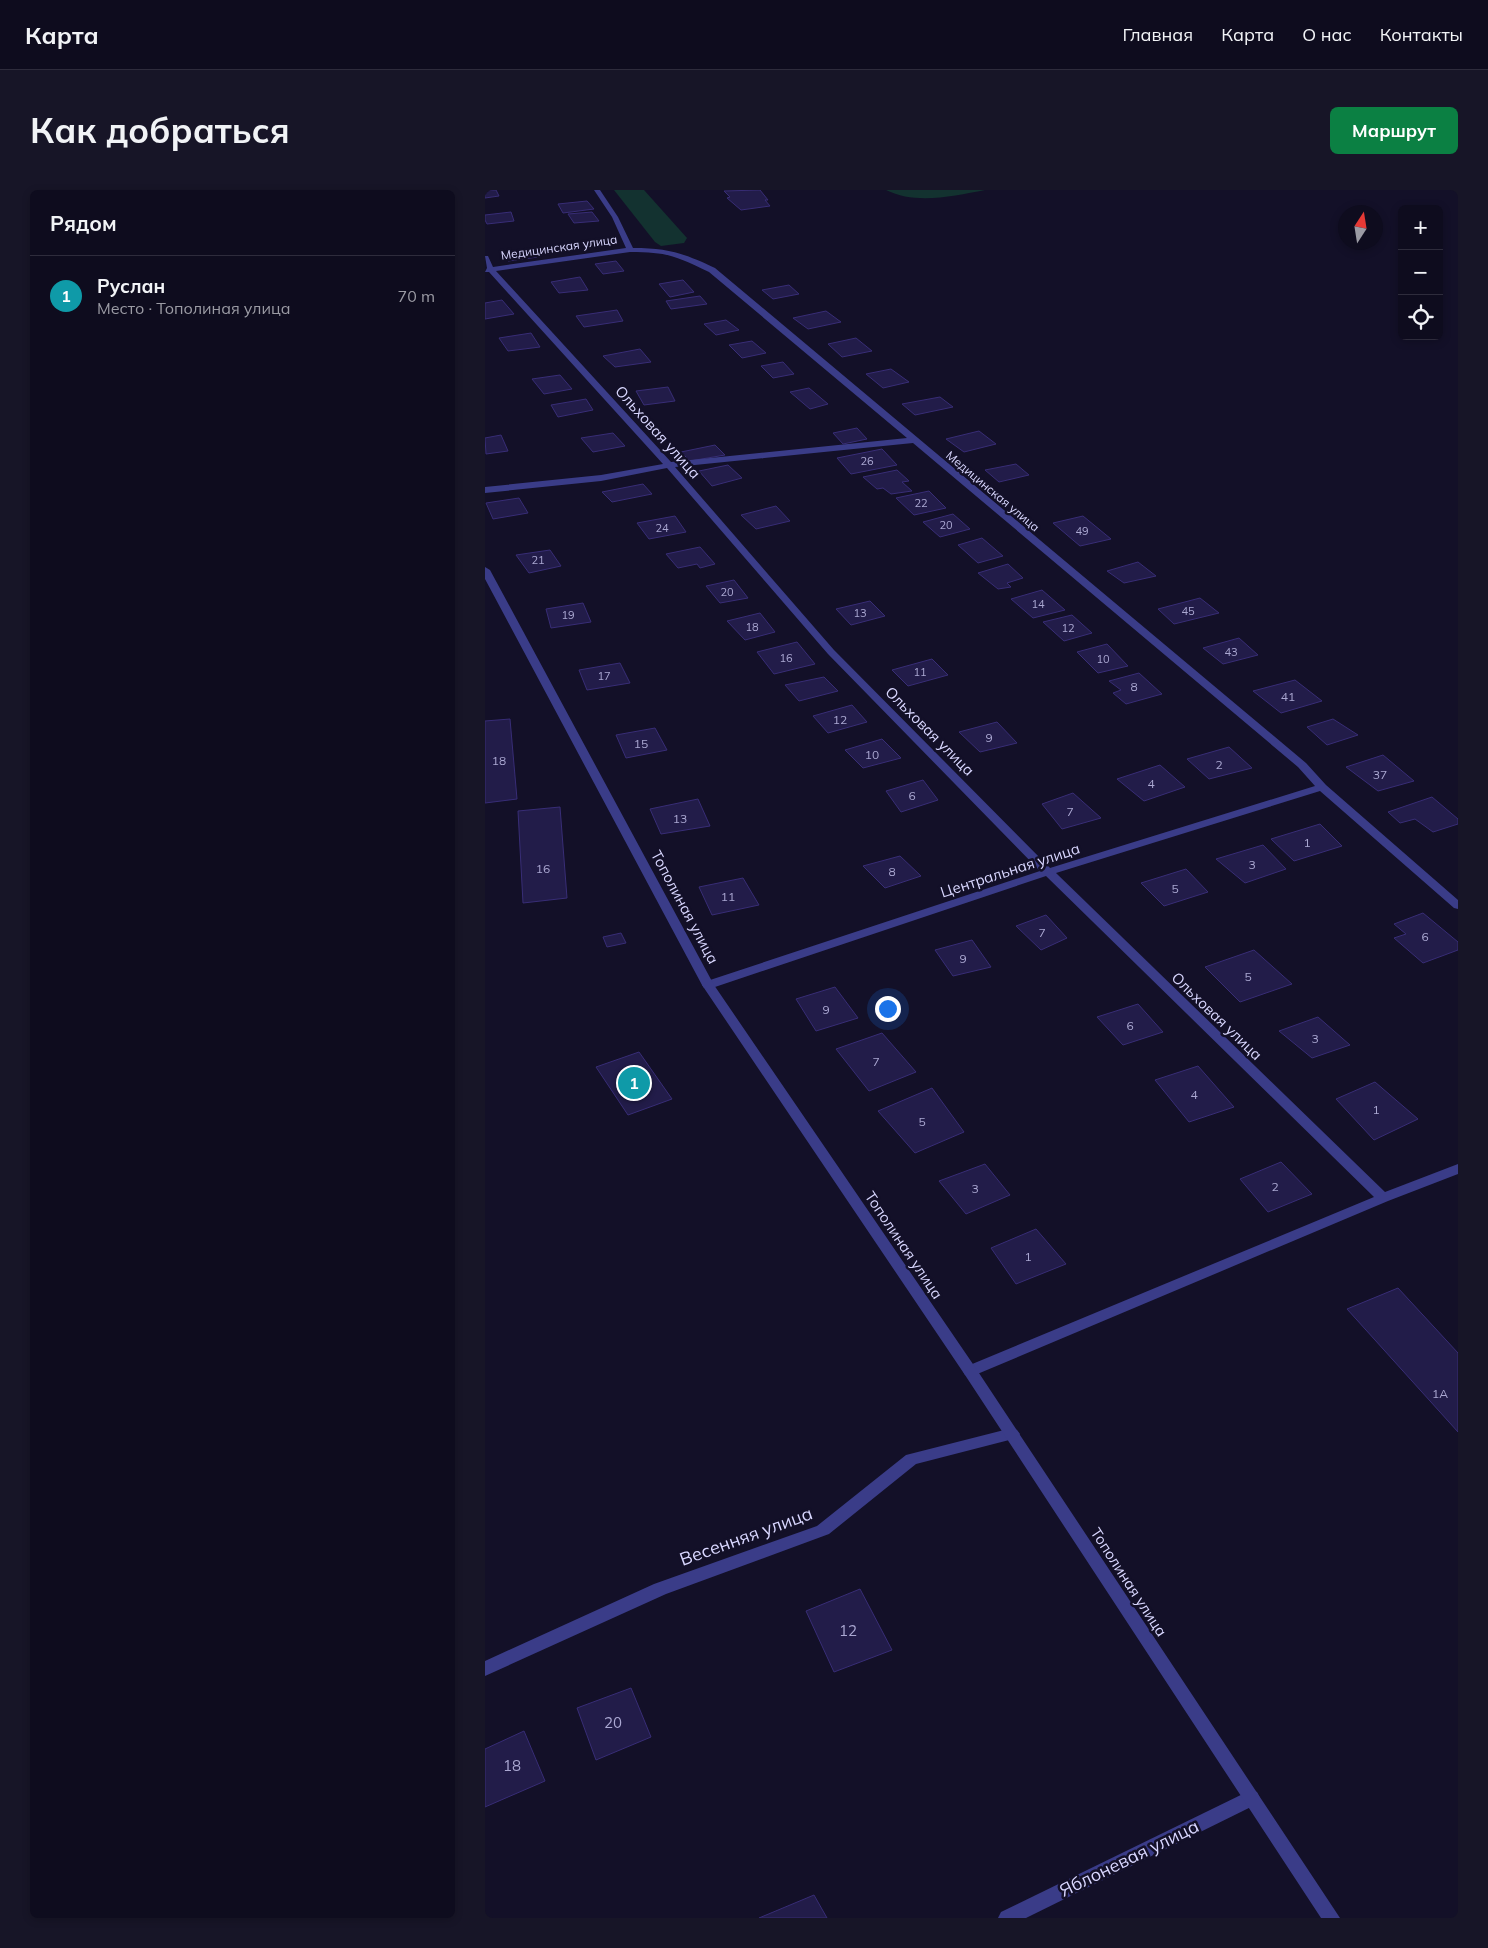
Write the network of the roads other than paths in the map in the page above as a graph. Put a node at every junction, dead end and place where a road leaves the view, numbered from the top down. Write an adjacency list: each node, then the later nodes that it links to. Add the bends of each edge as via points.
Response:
1 (597, 190): 2 (street, Медицинская улица, via 615,217)
2 (630, 250): 4 (street, Медицинская улица); 5 (street, Медицинская улица, via 660,250 681,255 712,270)
3 (485, 258): 4 (street, Ольховая улица)
4 (488, 269): 6 (street, Ольховая улица)
5 (913, 440): 6 (street); 9 (street, Медицинская улица, via 1295,759)
6 (669, 466): 7 (street, via 601,478); 10 (street, Ольховая улица, via 831,652)
7 (485, 490)
8 (487, 577): 12 (street, Тополиная улица)
9 (1322, 788): 10 (street, Центральная улица); 11 (street, Медицинская улица)
10 (1048, 872): 12 (street, Центральная улица); 14 (street, Ольховая улица)
11 (1458, 906)
12 (708, 985): 15 (street, Тополиная улица)
13 (1458, 1169): 14 (street)
14 (1383, 1198): 15 (street)
15 (970, 1371): 16 (street, Тополиная улица)
16 (1012, 1434): 17 (street, Весенняя улица, via 911,1459 823,1530 660,1589); 18 (street, Тополиная улица)
17 (485, 1669)
18 (1251, 1798): 19 (street, Яблоневая улица); 20 (street, Тополиная улица)
19 (1007, 1918)
20 (1331, 1918)

